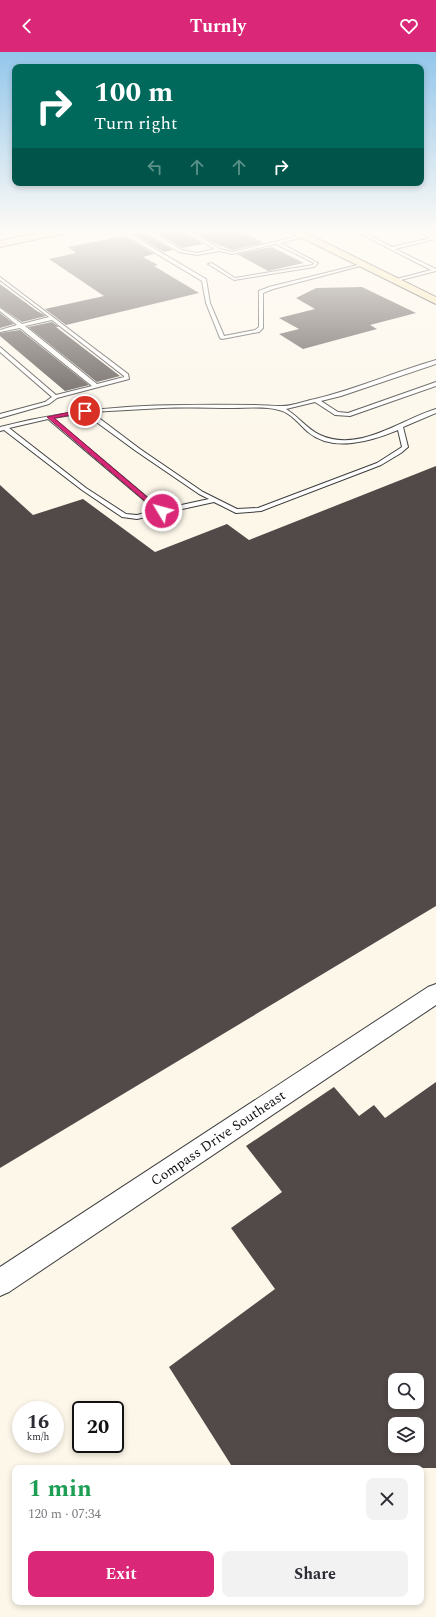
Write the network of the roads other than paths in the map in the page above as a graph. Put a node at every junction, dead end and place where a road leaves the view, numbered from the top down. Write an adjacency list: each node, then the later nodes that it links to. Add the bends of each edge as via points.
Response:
1 (33, 303): 5 (lane)
2 (208, 303): 3 (lane, via 222,338 257,331 261,327)
3 (261, 303)
4 (0, 309): 6 (lane)
5 (53, 318): 6 (lane); 11 (lane, via 126,375 127,378)
6 (21, 326): 7 (lane); 11 (lane)
7 (0, 331)
8 (0, 349): 12 (lane)
9 (436, 362): 13 (lane, via 339,395)
10 (436, 384): 13 (lane, via 348,415 337,414)
11 (97, 387): 12 (lane)
12 (55, 397): 17 (lane, via 47,403)
13 (316, 400): 14 (lane)
14 (281, 408): 16 (lane, via 176,406 100,408); 19 (lane, via 319,436 338,441 364,440)
15 (436, 410): 19 (lane)
16 (85, 411): 18 (lane); 21 (lane, via 138,450)
17 (0, 416)
18 (50, 417): 20 (lane); 22 (lane)
19 (400, 426): 21 (lane, via 405,447 379,464 260,510 236,511)
20 (2, 429): 22 (lane, via 124,516 137,518)
21 (215, 500): 22 (lane)
22 (162, 511)
23 (436, 993): 24 (street, Compass Drive Southeast)
24 (0, 1283)

